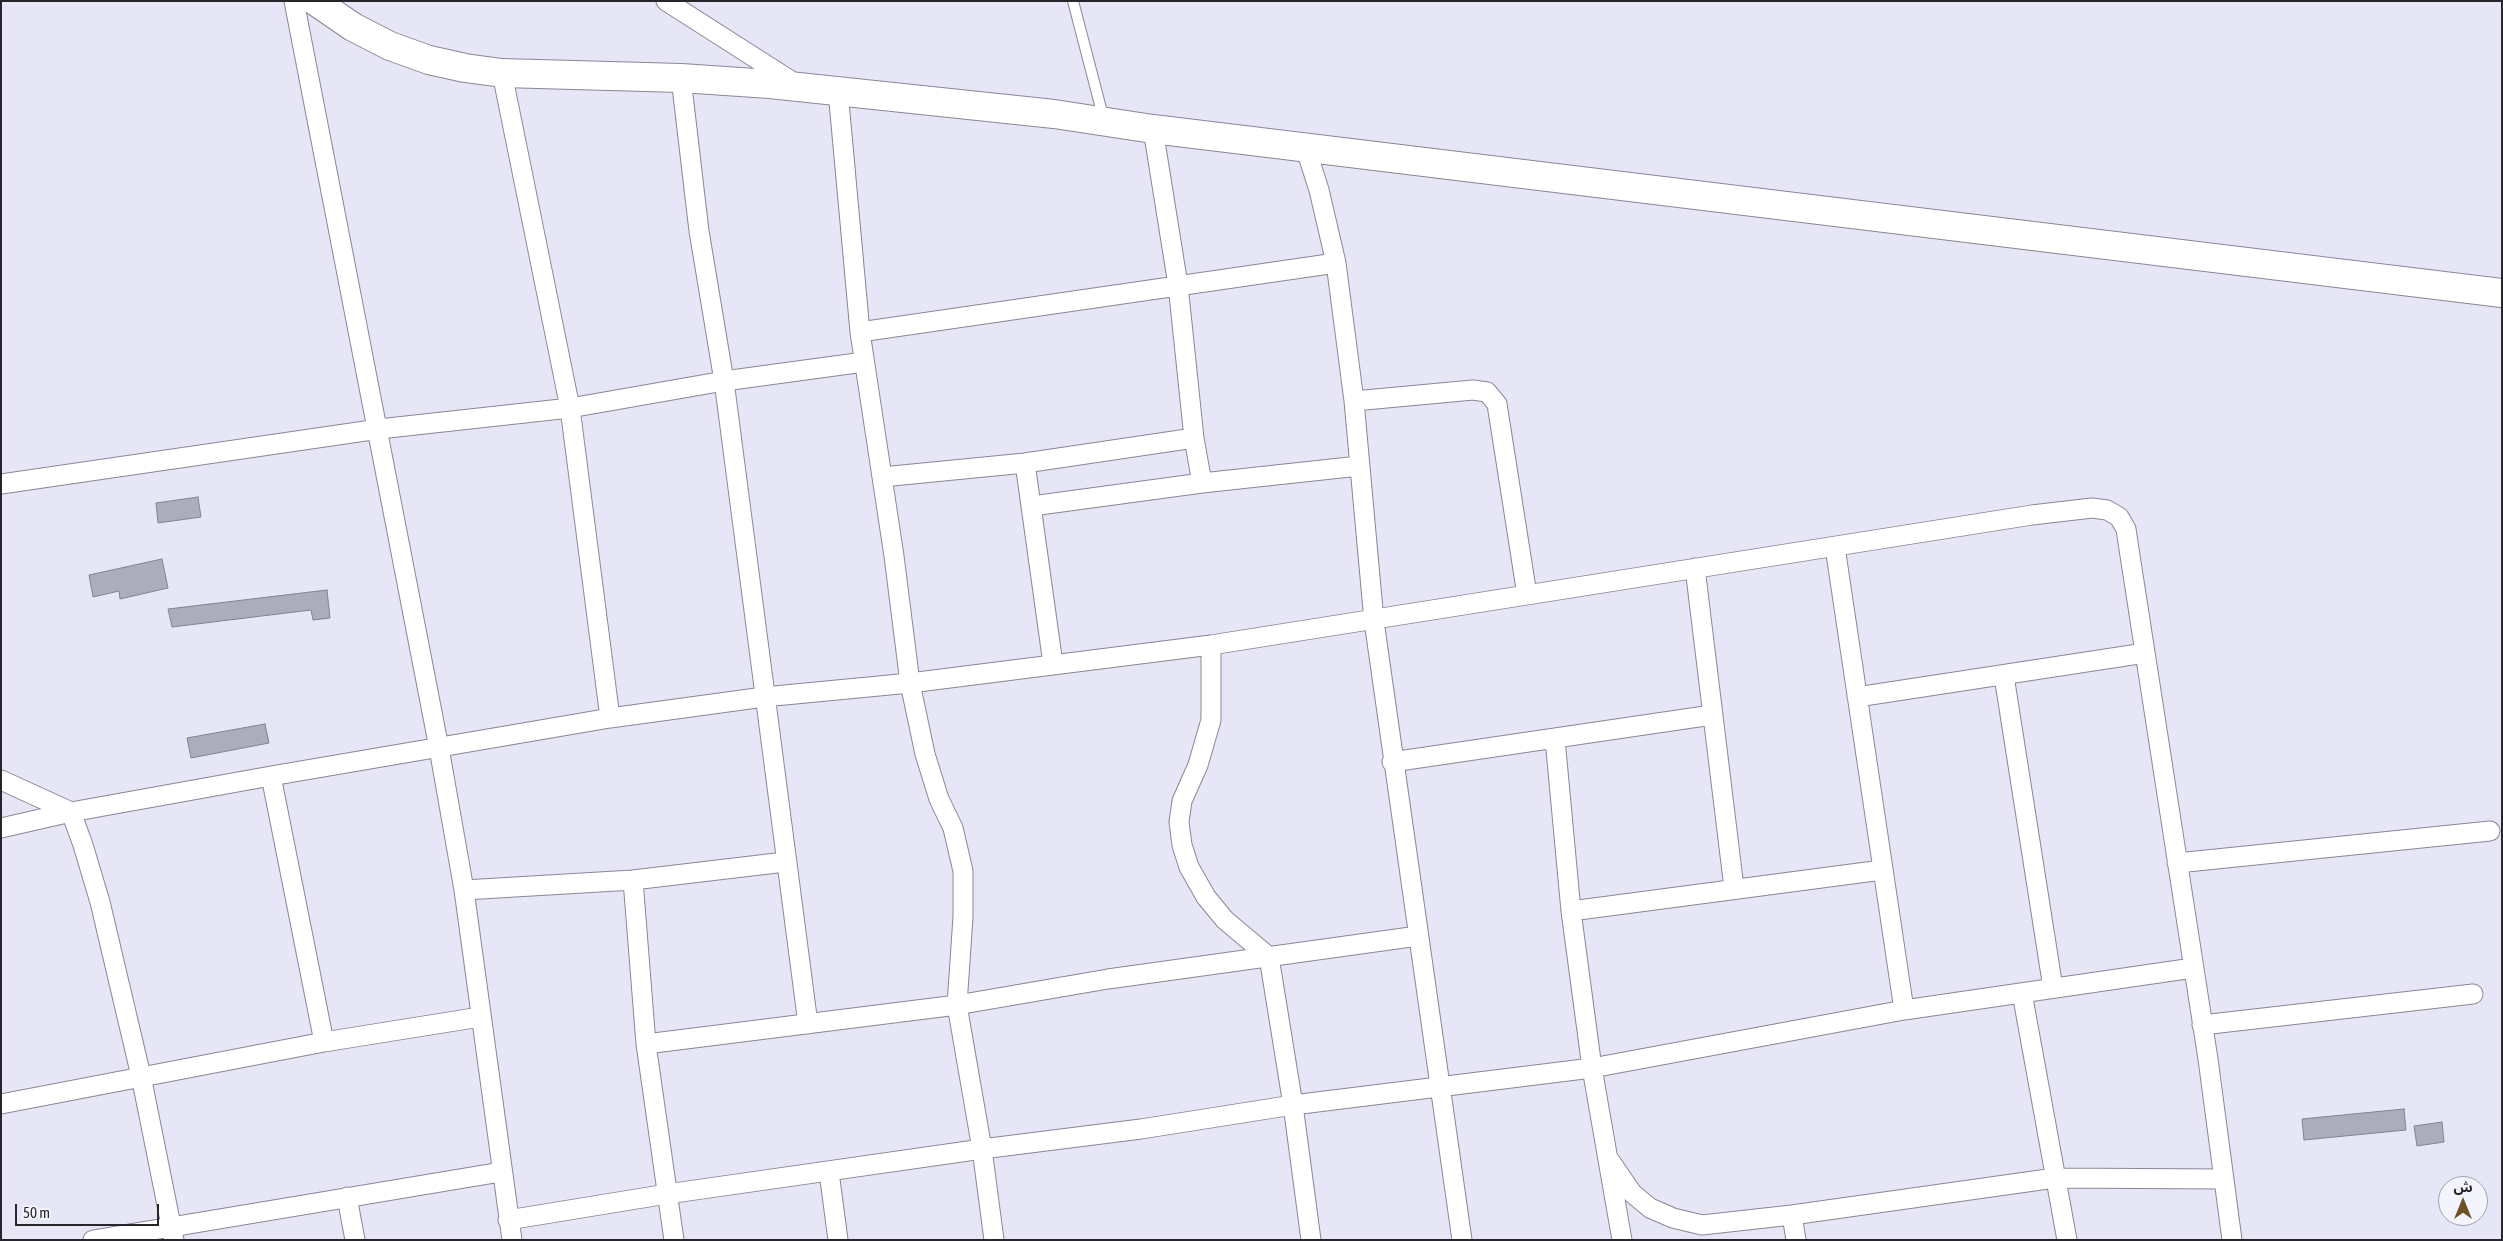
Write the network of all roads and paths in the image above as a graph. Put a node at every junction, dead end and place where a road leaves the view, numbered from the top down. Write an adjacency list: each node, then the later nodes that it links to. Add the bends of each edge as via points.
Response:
1 (294, 1): 20 (street)
2 (315, 1): 5 (main road, via 353,28 390,46 430,60)
3 (666, 1): 7 (street)
4 (1073, 1): 9 (lane)
5 (502, 73): 6 (main road); 19 (street)
6 (681, 78): 7 (main road); 17 (street, via 699,231)
7 (800, 87): 8 (main road)
8 (838, 91): 9 (main road); 15 (street)
9 (1104, 121): 10 (main road)
10 (1153, 129): 11 (main road); 13 (street)
11 (1305, 146): 12 (street); 14 (main road)
12 (1336, 263): 13 (street); 18 (street)
13 (1178, 285): 15 (street); 21 (street)
14 (2502, 294)
15 (860, 332): 16 (street)
16 (864, 362): 17 (street); 24 (street)
17 (724, 381): 19 (street); 37 (street)
18 (1354, 400): 23 (street); 30 (street, via 1473,390 1487,392 1497,404)
19 (570, 408): 20 (street); 40 (street)
20 (379, 429): 26 (street); 42 (street)
21 (1194, 438): 22 (street); 25 (street)
22 (1026, 463): 24 (street); 27 (street)
23 (1359, 466): 25 (street); 31 (street)
24 (882, 477): 36 (street)
25 (1202, 483): 27 (street)
26 (1, 484)
27 (1032, 506): 34 (street)
28 (1835, 547): 29 (street); 33 (street, via 2032,515 2092,508 2107,510 2119,517 2126,529); 38 (street)
29 (1695, 568): 30 (street); 39 (street)
30 (1527, 594): 31 (street)
31 (1374, 621): 32 (street); 43 (street)
32 (1211, 645): 34 (street); 57 (street, via 1211,720 1198,765 1182,801 1182,846 1189,867 1206,897 1225,920)
33 (2145, 653): 35 (street); 50 (street)
34 (1053, 664): 36 (street)
35 (2004, 676): 38 (street); 59 (street)
36 (910, 683): 37 (street); 62 (street, via 925,754 939,799 953,828 962,871 963,917)
37 (764, 697): 40 (street); 49 (street)
38 (1858, 697): 51 (street)
39 (1712, 715): 41 (street); 53 (street)
40 (610, 718): 42 (street)
41 (1555, 739): 43 (street); 55 (street)
42 (440, 748): 44 (street); 54 (street)
43 (1392, 762): 56 (street)
44 (271, 776): 46 (street); 67 (street)
45 (1, 780): 46 (street)
46 (71, 812): 47 (street); 70 (street, via 100,902)
47 (1, 828)
48 (2490, 831): 50 (street)
49 (785, 862): 52 (street); 65 (street)
50 (2177, 863): 58 (street)
51 (1882, 870): 53 (street); 63 (street)
52 (633, 880): 54 (street); 68 (street)
53 (1734, 888): 55 (street)
54 (464, 890): 64 (street)
55 (1571, 911): 69 (street)
56 (1418, 936): 57 (street); 71 (street)
57 (1269, 957): 62 (street, via 1108,979); 73 (street)
58 (2193, 968): 59 (street); 66 (street)
59 (2052, 988): 60 (street)
60 (2022, 993): 63 (street); 78 (street)
61 (2473, 994): 66 (street)
62 (957, 1005): 65 (street); 74 (street)
63 (1904, 1010): 69 (street)
64 (480, 1017): 67 (street); 76 (street)
65 (808, 1024): 68 (street)
66 (2202, 1025): 79 (street)
67 (324, 1042): 70 (street)
68 (646, 1044): 80 (street)
69 (1592, 1068): 71 (street); 75 (street)
70 (142, 1076): 72 (street); 84 (street)
71 (1441, 1086): 73 (street); 92 (street)
72 (1, 1104)
73 (1293, 1105): 74 (street); 91 (street)
74 (982, 1149): 77 (street); 90 (street)
75 (1610, 1161): 82 (street, via 1632,1193 1650,1208 1673,1218 1702,1224); 93 (street)
76 (501, 1172): 81 (street); 83 (street)
77 (830, 1172): 80 (street); 89 (street)
78 (2055, 1178): 79 (street); 82 (street); 95 (street)
79 (2223, 1179): 96 (street)
80 (667, 1194): 83 (street); 88 (street)
81 (347, 1197): 84 (street); 86 (street)
82 (1792, 1215): 94 (street)
83 (508, 1220): 87 (street)
84 (173, 1232): 85 (street)
85 (93, 1240)
86 (355, 1240)
87 (512, 1240)
88 (674, 1240)
89 (838, 1240)
90 (994, 1240)
91 (1311, 1240)
92 (1462, 1240)
93 (1622, 1240)
94 (1796, 1240)
95 (2067, 1240)
96 (2232, 1240)

